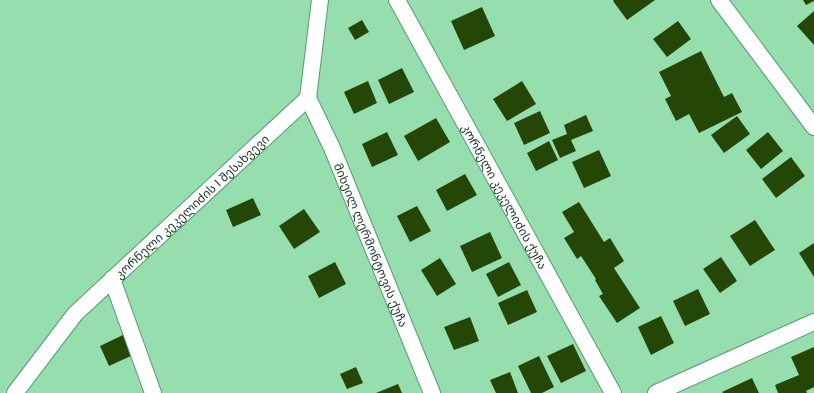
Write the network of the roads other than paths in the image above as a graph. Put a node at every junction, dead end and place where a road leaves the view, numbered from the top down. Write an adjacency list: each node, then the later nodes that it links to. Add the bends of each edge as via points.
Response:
1 (320, 0): 4 (street)
2 (397, 0): 11 (street, კორნელი კეკელიძის ქუჩა)
3 (719, 0): 5 (street)
4 (308, 98): 6 (street, კორნელი კეკელიძის I შესახვევი); 10 (street, მიხეილ ლერმონტოვის ქუჩა, via 332,148)
5 (814, 127)
6 (112, 280): 8 (street, კორნელი კეკელიძის I შესახვევი, via 75,314); 9 (street)
7 (814, 322): 12 (street)
8 (16, 393)
9 (153, 393)
10 (432, 393)
11 (613, 393)
12 (656, 393)

